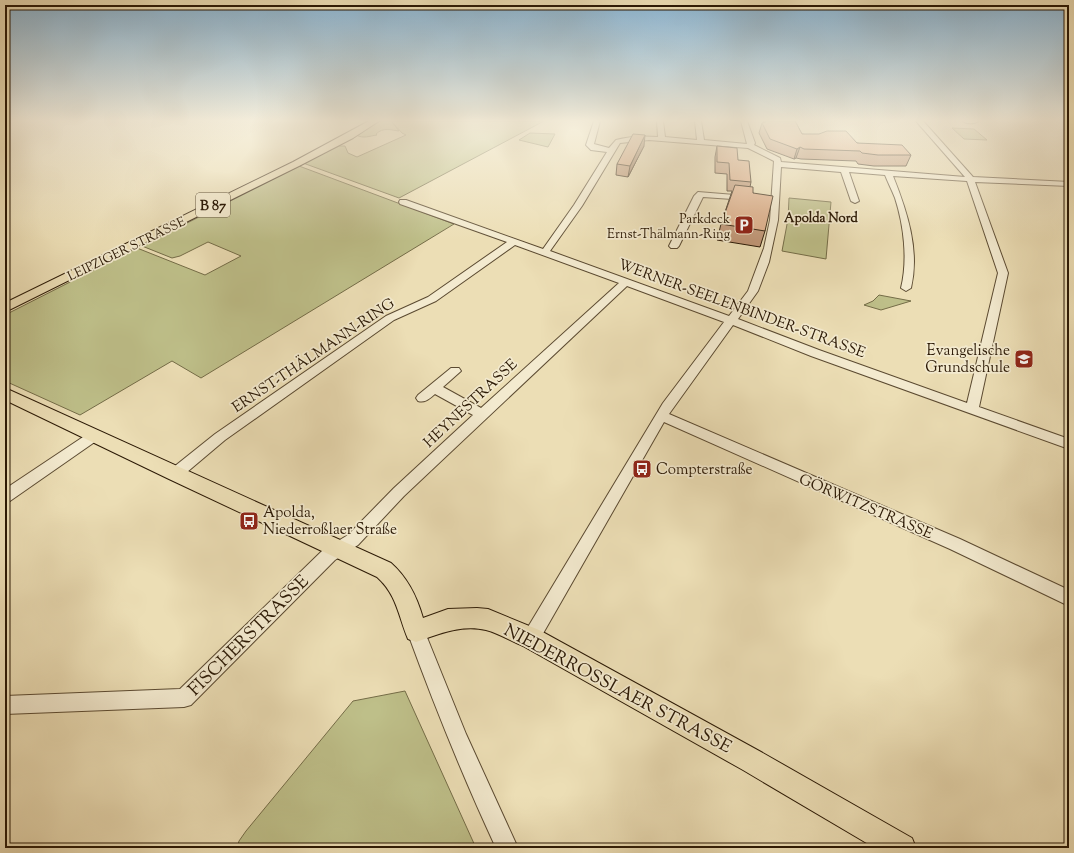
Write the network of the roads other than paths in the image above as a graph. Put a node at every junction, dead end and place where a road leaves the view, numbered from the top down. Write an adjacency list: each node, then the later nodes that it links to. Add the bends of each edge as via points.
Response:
1 (302, 161): 18 (main road, LEIPZIGER STRASSE / B 87)
2 (605, 161): 15 (street, via 578,206)
3 (776, 161): 5 (street)
4 (956, 161): 8 (street)
5 (778, 164): 6 (street); 19 (street, via 772,202 771,239 753,291)
6 (844, 170): 7 (street); 11 (street)
7 (888, 173): 8 (street); 17 (street, via 899,200 905,228 909,278)
8 (970, 180): 9 (street); 24 (street, via 1003,273)
9 (1069, 184)
10 (756, 200): 14 (street, via 701,194)
11 (855, 201)
12 (403, 202): 13 (street, WERNER-SEELENBINDER-STRASSE)
13 (513, 242): 15 (street, WERNER-SEELENBINDER-STRASSE); 29 (street, ERNST-THÄLMANN-RING, via 432,299 383,323 226,433)
14 (674, 246)
15 (545, 252): 16 (street, WERNER-SEELENBINDER-STRASSE)
16 (625, 282): 19 (street, WERNER-SEELENBINDER-STRASSE); 25 (street, HEYNESTRASSE)
17 (906, 288)
18 (5, 308)
19 (732, 321): 24 (street, WERNER-SEELENBINDER-STRASSE); 26 (street)
20 (455, 371): 21 (street)
21 (434, 388): 23 (street); 25 (street)
22 (5, 393): 27 (main road)
23 (422, 398)
24 (972, 409): 28 (street, WERNER-SEELENBINDER-STRASSE)
25 (481, 414): 31 (street, HEYNESTRASSE, via 398,492 352,540)
26 (662, 416): 32 (street, GÖRWITZSTRASSE, via 945,540); 34 (street)
27 (94, 436): 29 (main road); 30 (street)
28 (1069, 444)
29 (175, 474): 31 (main road)
30 (5, 497)
31 (339, 548): 33 (main road, via 393,577 404,596); 35 (street, FISCHERSTRASSE, via 184,698)
32 (1069, 598)
33 (416, 631): 34 (main road, NIEDERROSSLAER STRASSE, via 448,620 477,618); 36 (street, via 481,794)
34 (531, 638): 37 (main road, NIEDERROSSLAER STRASSE, via 752,760)
35 (5, 705)
36 (507, 848)
37 (902, 848)

